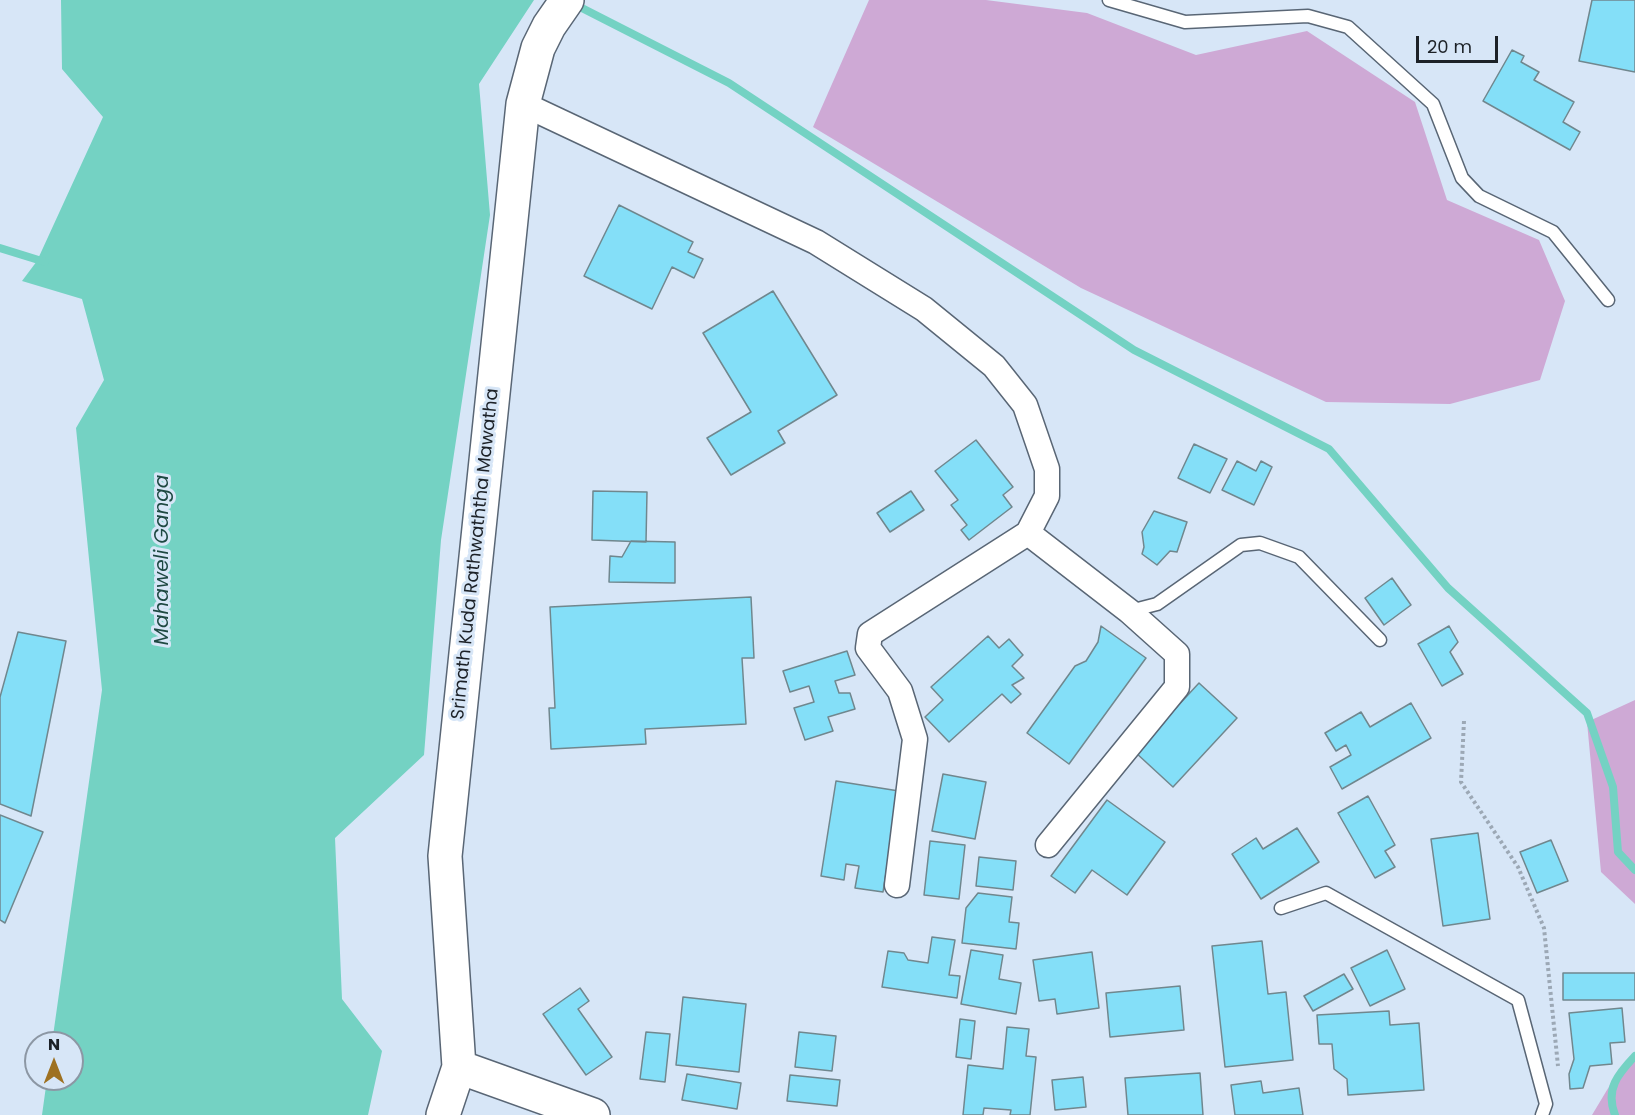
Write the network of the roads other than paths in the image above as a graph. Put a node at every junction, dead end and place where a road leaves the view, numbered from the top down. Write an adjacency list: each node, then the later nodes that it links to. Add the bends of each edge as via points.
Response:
1 (567, 0): 3 (street, Srimath Kuda Rathwaththa Mawatha, via 538,48)
2 (1109, 0): 4 (lane, via 1185,22 1308,16 1348,27 1433,104 1462,178 1479,196 1553,232)
3 (523, 104): 5 (street, via 816,242 924,309 994,366 1025,405 1047,469 1047,496); 11 (street, Srimath Kuda Rathwaththa Mawatha, via 445,856)
4 (1608, 300)
5 (1028, 533): 6 (street); 9 (street, via 870,634 868,648 900,692 915,739)
6 (1129, 611): 7 (lane, via 1157,604 1241,545 1260,543 1299,557); 8 (street, via 1178,654 1177,687)
7 (1380, 640)
8 (1048, 845)
9 (897, 885)
10 (1281, 908): 14 (lane, via 1326,892 1518,1000 1546,1104)
11 (459, 1067): 12 (street, Srimath Kuda Rathwaththa Mawatha); 13 (street)
12 (443, 1115)
13 (593, 1115)
14 (1542, 1115)

